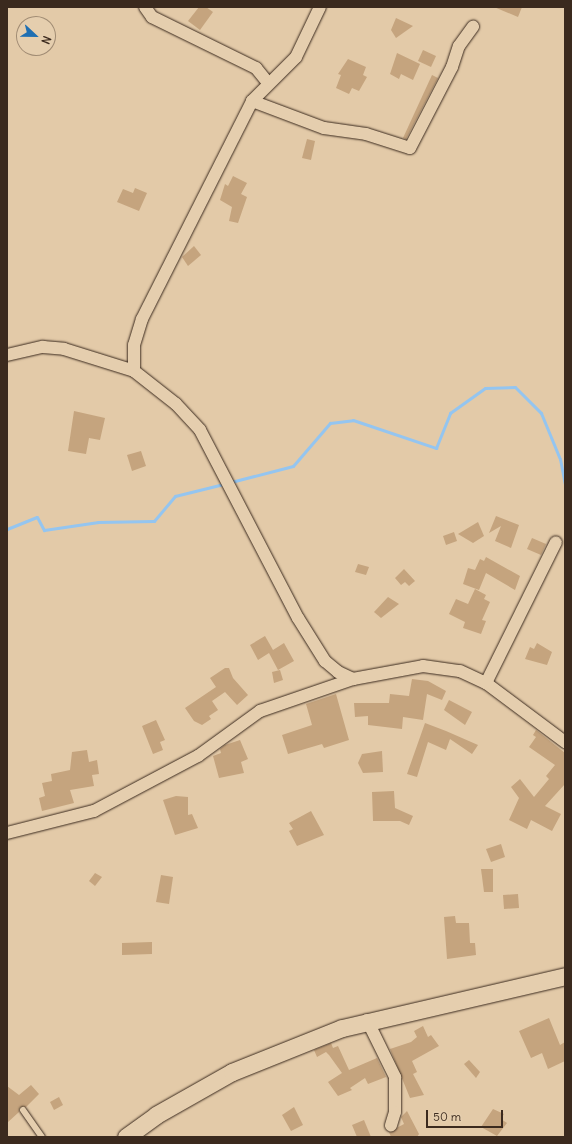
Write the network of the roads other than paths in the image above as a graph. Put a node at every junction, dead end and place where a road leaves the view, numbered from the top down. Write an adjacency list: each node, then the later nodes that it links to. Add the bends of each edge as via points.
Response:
1 (145, 7): 4 (street, via 152,18 256,68)
2 (320, 7): 4 (street, via 296,57)
3 (473, 27): 5 (street, via 459,46 452,67 410,148 366,134 324,128)
4 (268, 83): 5 (street)
5 (252, 101): 7 (street, via 142,319 134,345)
6 (7, 355): 7 (street, via 43,347 64,349)
7 (134, 371): 9 (street, via 176,404 200,430 298,618 326,661 338,672)
8 (556, 542): 10 (street)
9 (353, 679): 10 (street, via 423,666 460,671); 12 (street, via 260,711 198,756 94,811)
10 (486, 683): 11 (street)
11 (565, 742)
12 (7, 833)
13 (565, 976): 14 (main road)
14 (367, 1020): 16 (street, via 395,1076 395,1112); 18 (main road, via 232,1072 156,1115)
15 (23, 1110): 17 (lane)
16 (391, 1125)
17 (42, 1137)
18 (126, 1137)

